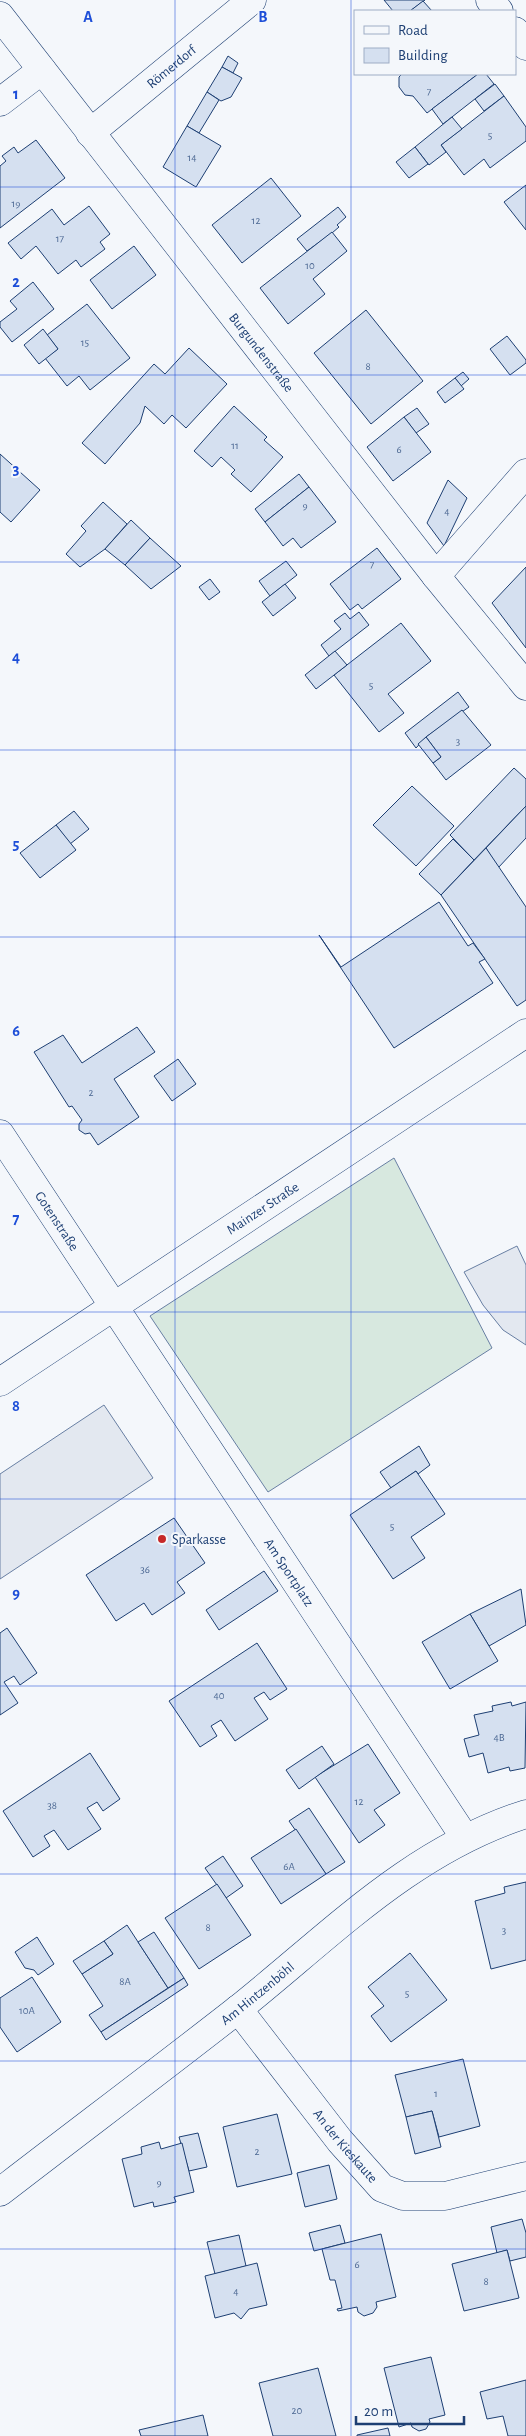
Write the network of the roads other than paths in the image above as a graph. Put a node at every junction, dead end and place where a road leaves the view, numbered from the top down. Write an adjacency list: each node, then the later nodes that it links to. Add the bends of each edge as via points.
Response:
1 (252, 0): 9 (street, Römerdorf)
2 (490, 0): 3 (street)
3 (498, 10)
4 (0, 16): 7 (street, Burgundenstraße)
5 (516, 32): 6 (street)
6 (526, 46)
7 (42, 70): 8 (street); 9 (street, Burgundenstraße)
8 (0, 102)
9 (90, 133): 11 (street, Burgundenstraße)
10 (526, 473): 11 (street)
11 (436, 576): 12 (street, Burgundenstraße)
12 (526, 686)
13 (526, 1033): 15 (street, Mainzer Straße)
14 (0, 1134): 15 (street, Gotenstraße)
15 (114, 1307): 16 (street, Mainzer Straße); 18 (street, Am Sportplatz)
16 (0, 1382)
17 (526, 1814): 18 (street, Am Hintzenböhl)
18 (465, 1838): 19 (street, Am Hintzenböhl, via 395,1880)
19 (238, 2009): 20 (street, An der Kieskaute, via 340,2141 382,2188 403,2196 444,2196); 21 (street, Am Hintzenböhl)
20 (526, 2176)
21 (0, 2192)

